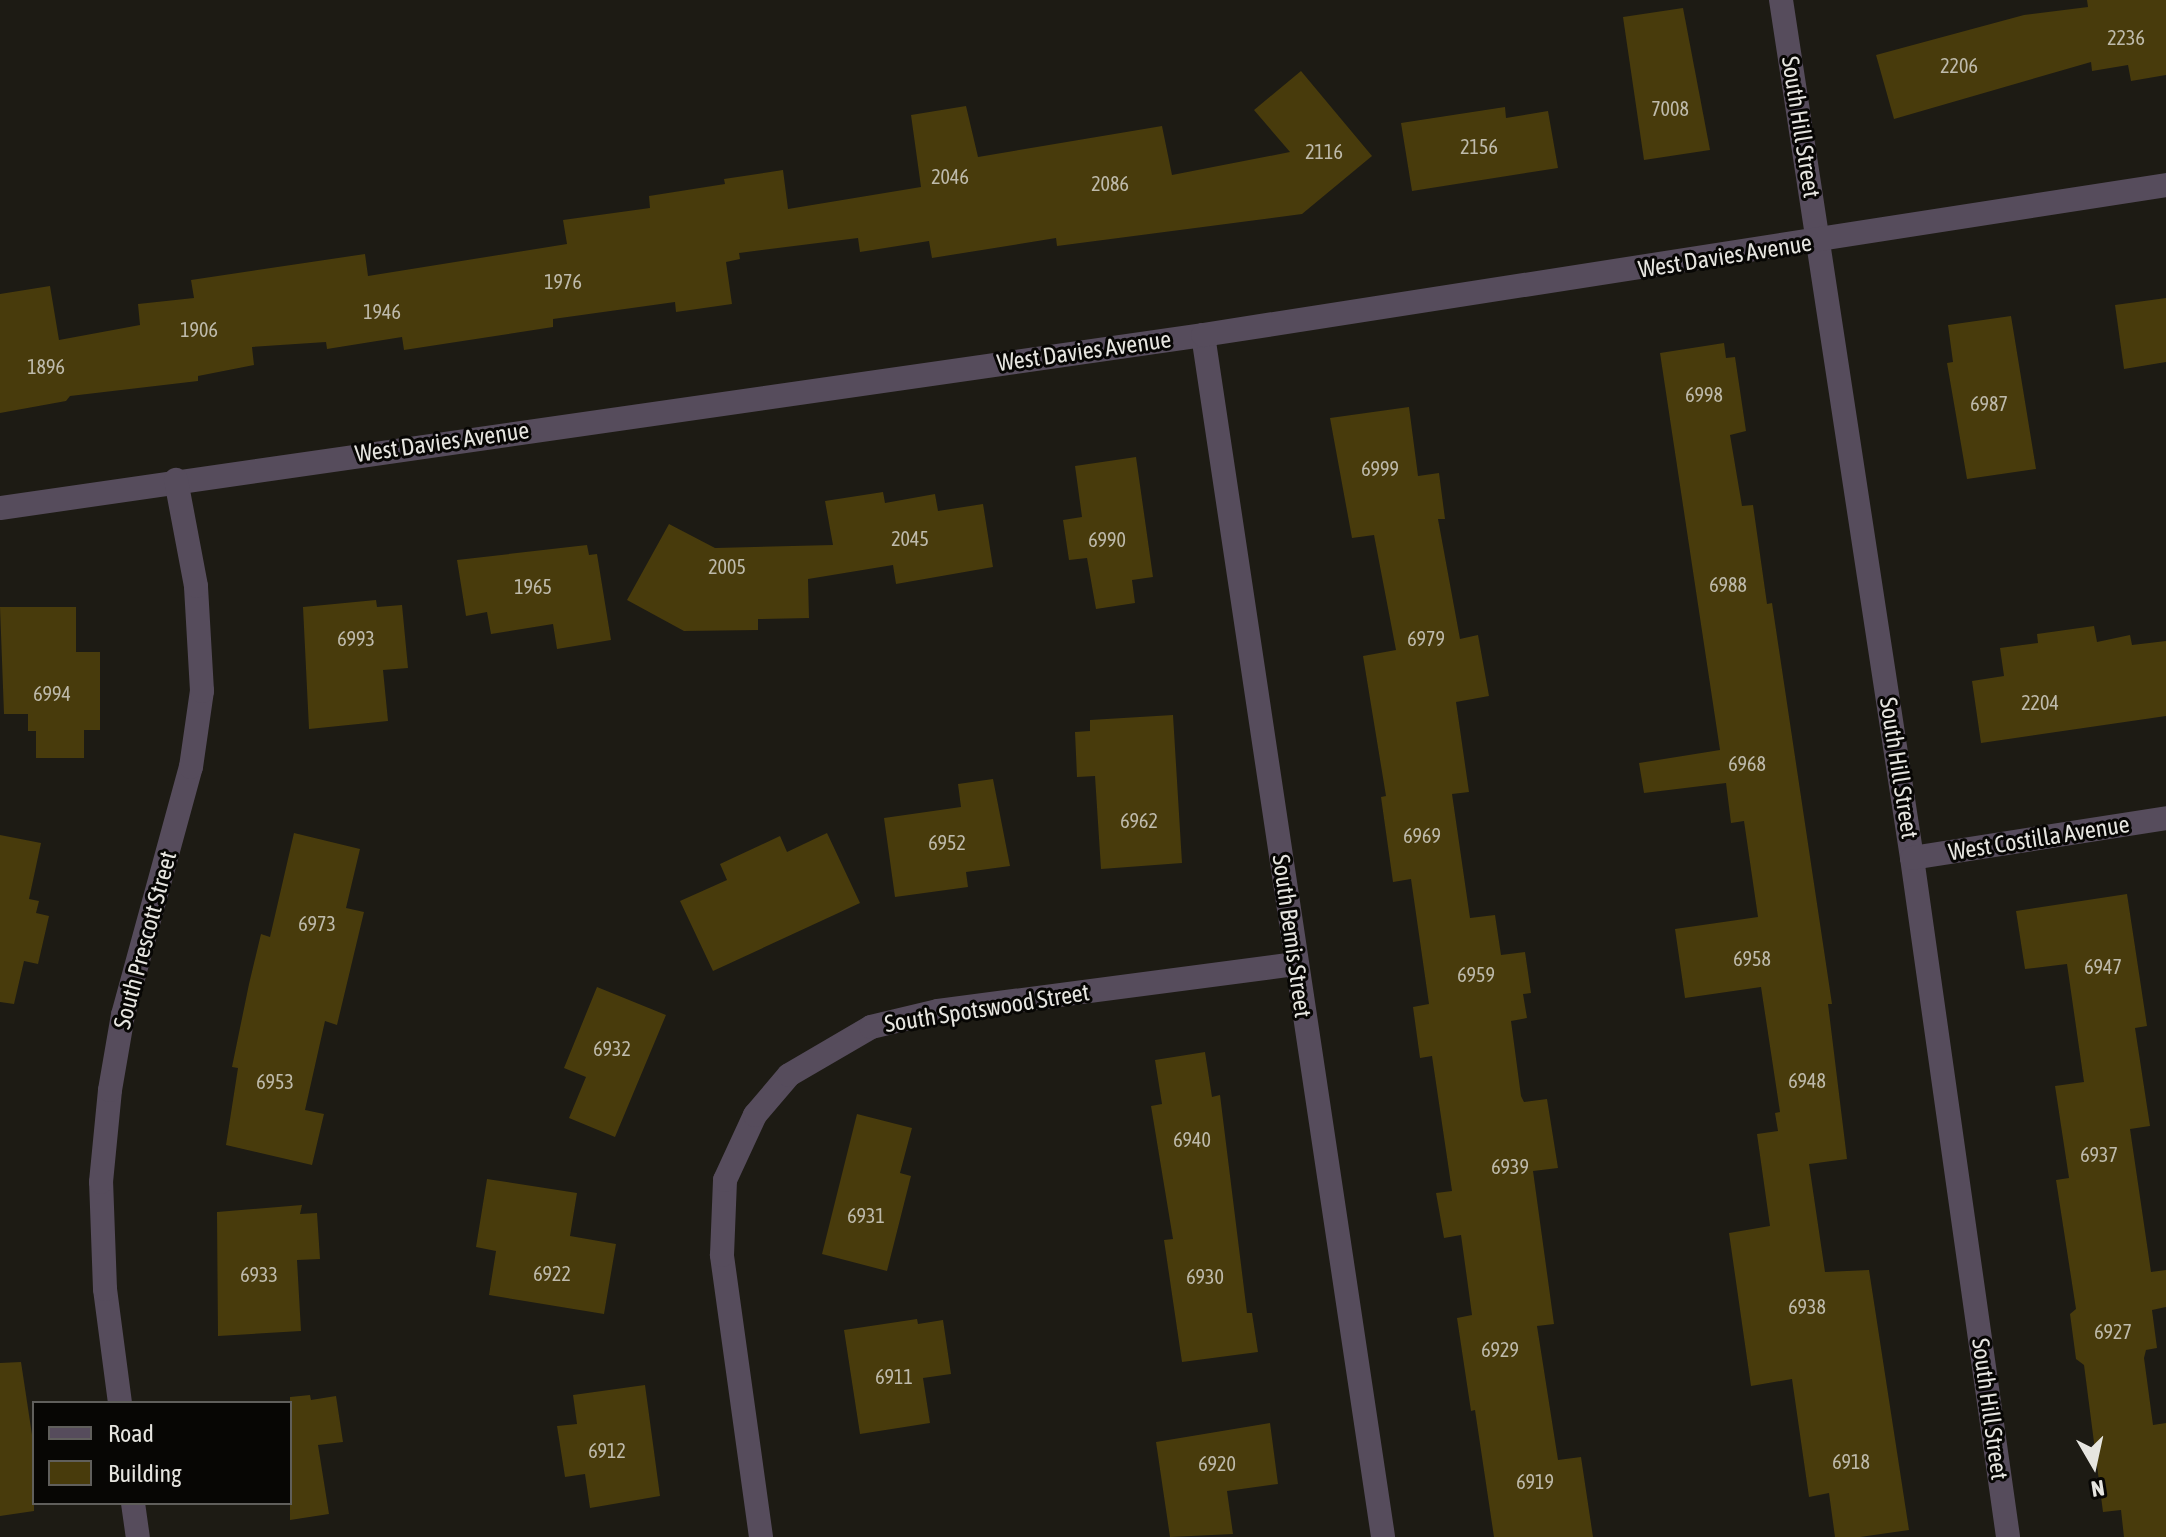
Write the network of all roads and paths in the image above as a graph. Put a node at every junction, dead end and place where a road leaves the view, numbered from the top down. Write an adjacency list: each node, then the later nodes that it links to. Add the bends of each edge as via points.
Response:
1 (1781, 0): 3 (street, South Hill Street)
2 (2166, 185): 3 (street, West Davies Avenue)
3 (1818, 242): 4 (street, West Davies Avenue); 8 (street, South Hill Street)
4 (1203, 335): 5 (street, West Davies Avenue); 9 (street, South Bemis Street)
5 (176, 480): 6 (street, West Davies Avenue); 10 (street, South Prescott Street, via 196,586 202,691 191,767 123,1015 110,1090 102,1197 105,1289)
6 (0, 508)
7 (2166, 818): 8 (street, West Costilla Avenue)
8 (1912, 858): 15 (street, South Hill Street)
9 (1296, 964): 13 (street, South Spotswood Street, via 938,1011 871,1027 789,1075 755,1115 725,1180 722,1255); 14 (street, South Bemis Street)
10 (120, 1401)
11 (133, 1505): 12 (street)
12 (138, 1537)
13 (761, 1537)
14 (1383, 1537)
15 (2008, 1537)

